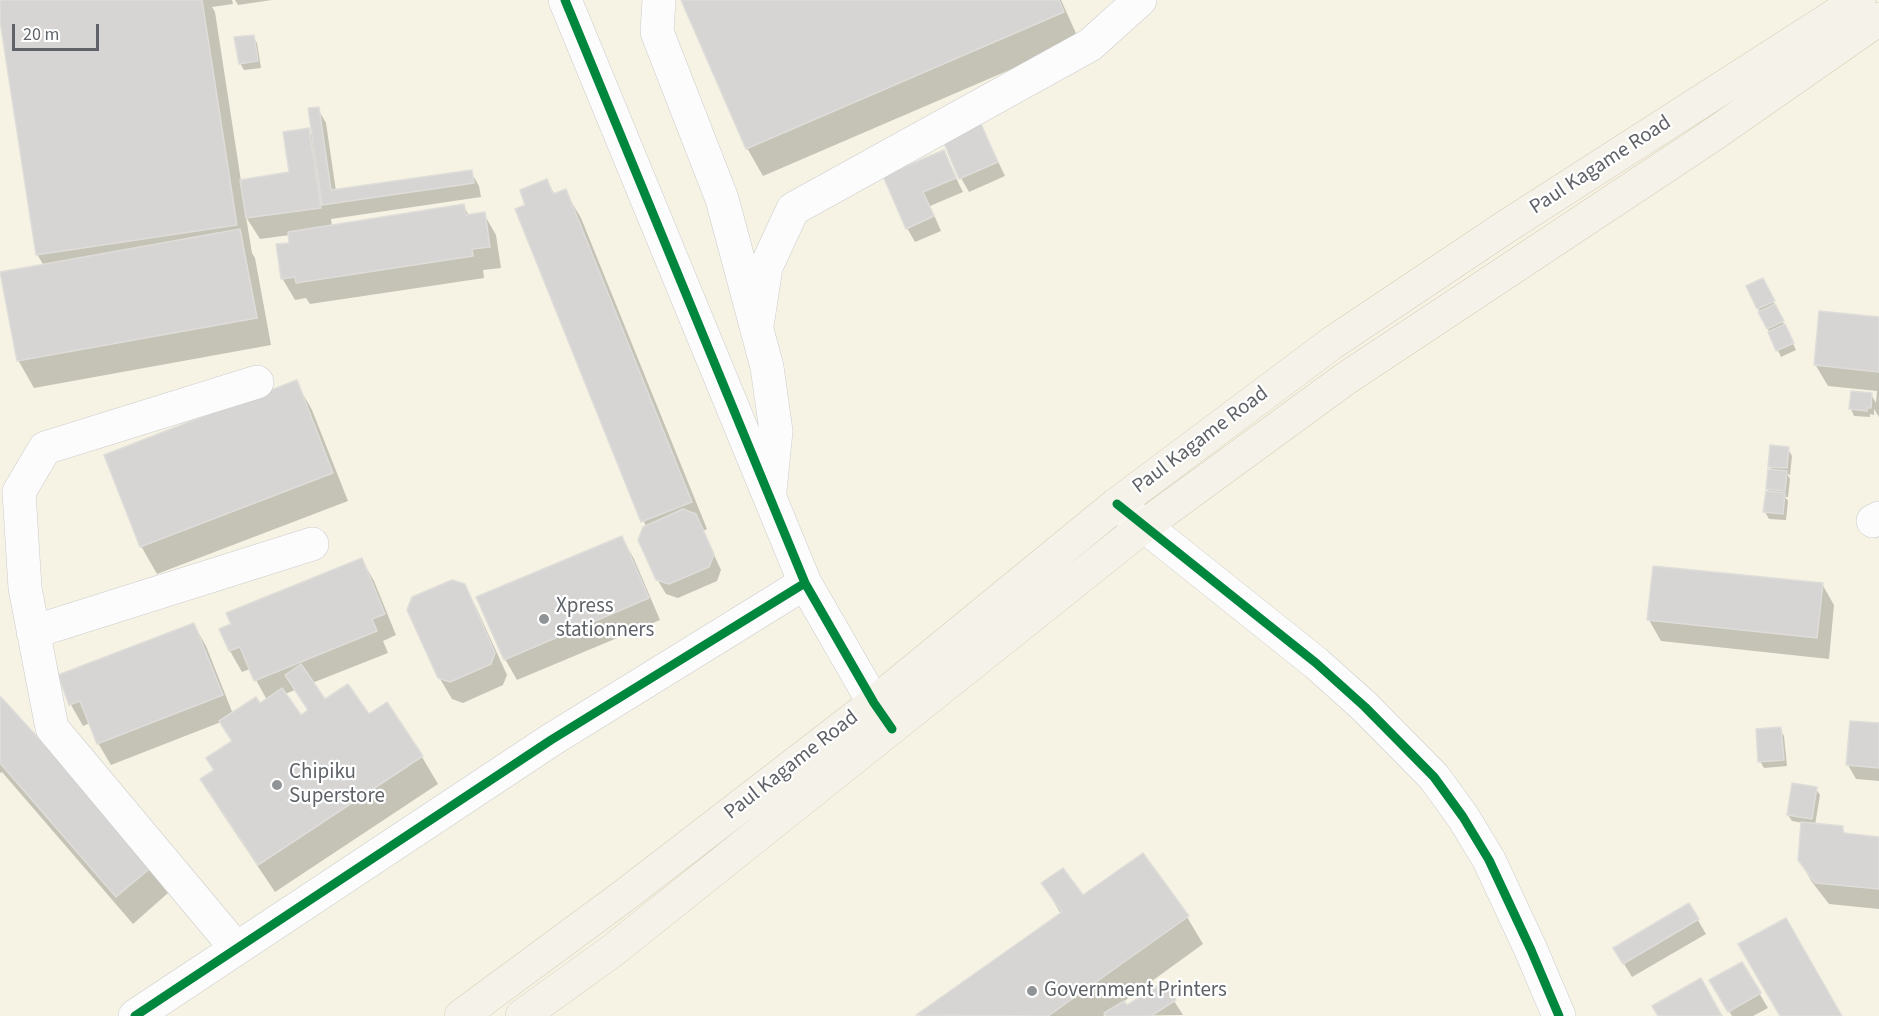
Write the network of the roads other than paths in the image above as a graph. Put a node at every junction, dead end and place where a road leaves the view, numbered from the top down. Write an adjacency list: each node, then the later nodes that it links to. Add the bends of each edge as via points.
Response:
1 (565, 0): 8 (street)
2 (659, 0): 6 (street, via 657,32 723,199)
3 (1140, 0): 6 (street, via 1090,45 793,209 766,267)
4 (1859, 0): 9 (main road, Paul Kagame Road, via 1332,343)
5 (1879, 19): 10 (main road, via 1714,134 1345,379)
6 (758, 326): 8 (street, via 776,431)
7 (257, 382): 13 (street, via 45,448 18,492 25,588)
8 (769, 496): 12 (street)
9 (1117, 504): 10 (street); 14 (main road, Paul Kagame Road)
10 (1144, 526): 14 (main road); 19 (street, via 1316,663 1434,777 1489,860)
11 (312, 544): 13 (street)
12 (805, 583): 14 (street); 15 (street, via 551,740)
13 (33, 632): 15 (street, via 52,728)
14 (883, 716): 17 (main road, Paul Kagame Road); 18 (main road, via 612,951)
15 (236, 948): 16 (street)
16 (135, 1016)
17 (461, 1016)
18 (522, 1016)
19 (1559, 1016)

